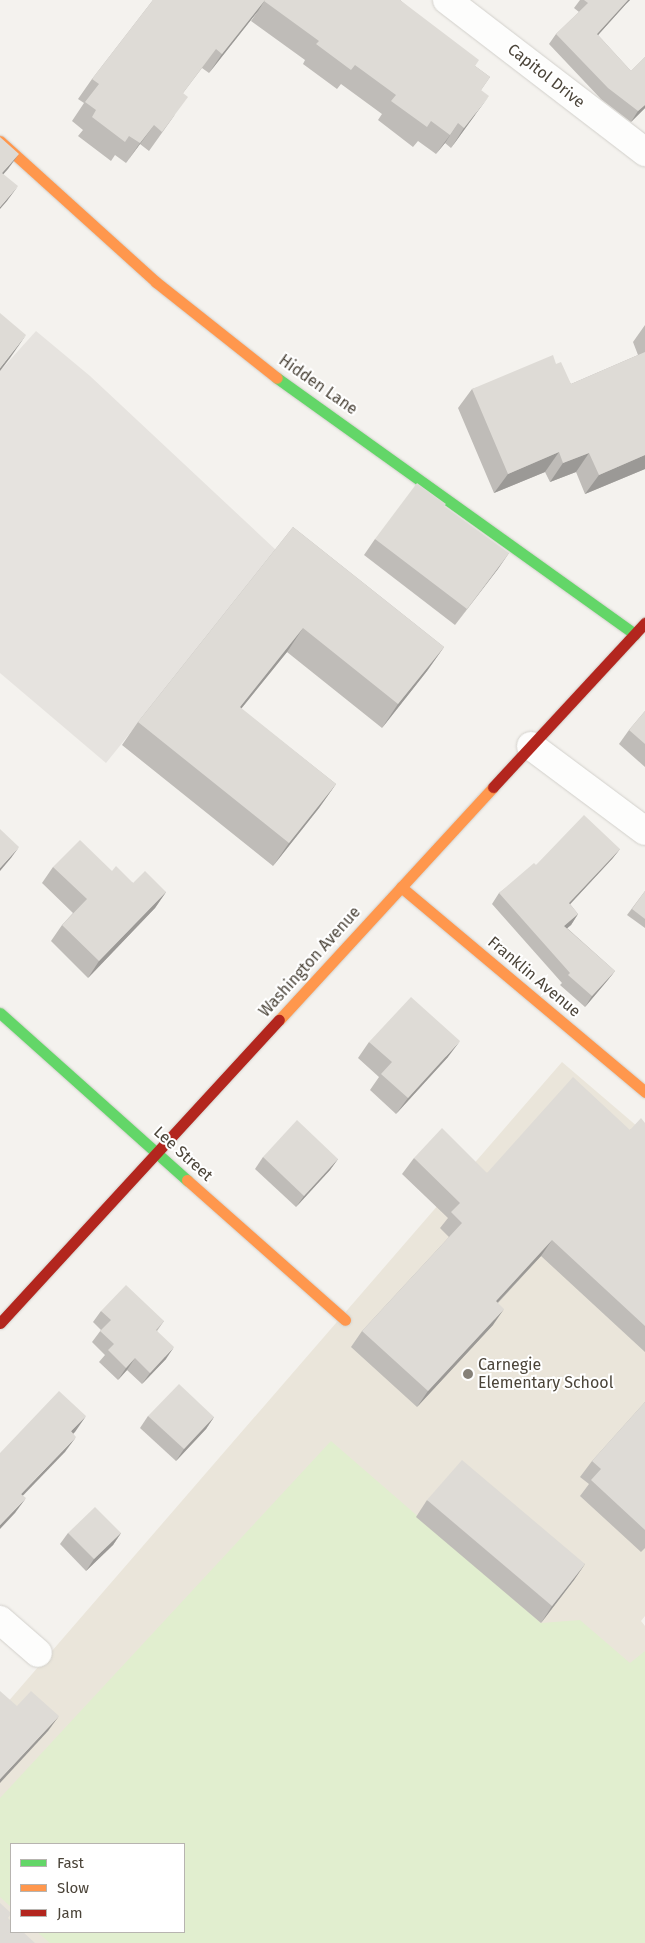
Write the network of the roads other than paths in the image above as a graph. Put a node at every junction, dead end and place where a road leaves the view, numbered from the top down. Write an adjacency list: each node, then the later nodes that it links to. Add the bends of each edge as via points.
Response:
1 (447, 0): 3 (street, Capitol Drive)
2 (0, 141): 5 (street, Hidden Lane, via 156,282 248,356)
3 (645, 152)
4 (645, 623): 5 (street, Washington Avenue)
5 (635, 634): 6 (street, Washington Avenue)
6 (531, 746): 7 (street); 8 (street, Washington Avenue)
7 (645, 831)
8 (401, 887): 10 (street, Franklin Avenue); 11 (street, Washington Avenue)
9 (0, 1013): 11 (street, Lee Street)
10 (645, 1092)
11 (157, 1153): 12 (street, Lee Street); 13 (street, Washington Avenue)
12 (345, 1320)
13 (0, 1323)
14 (0, 1620): 15 (street)
15 (38, 1654)

